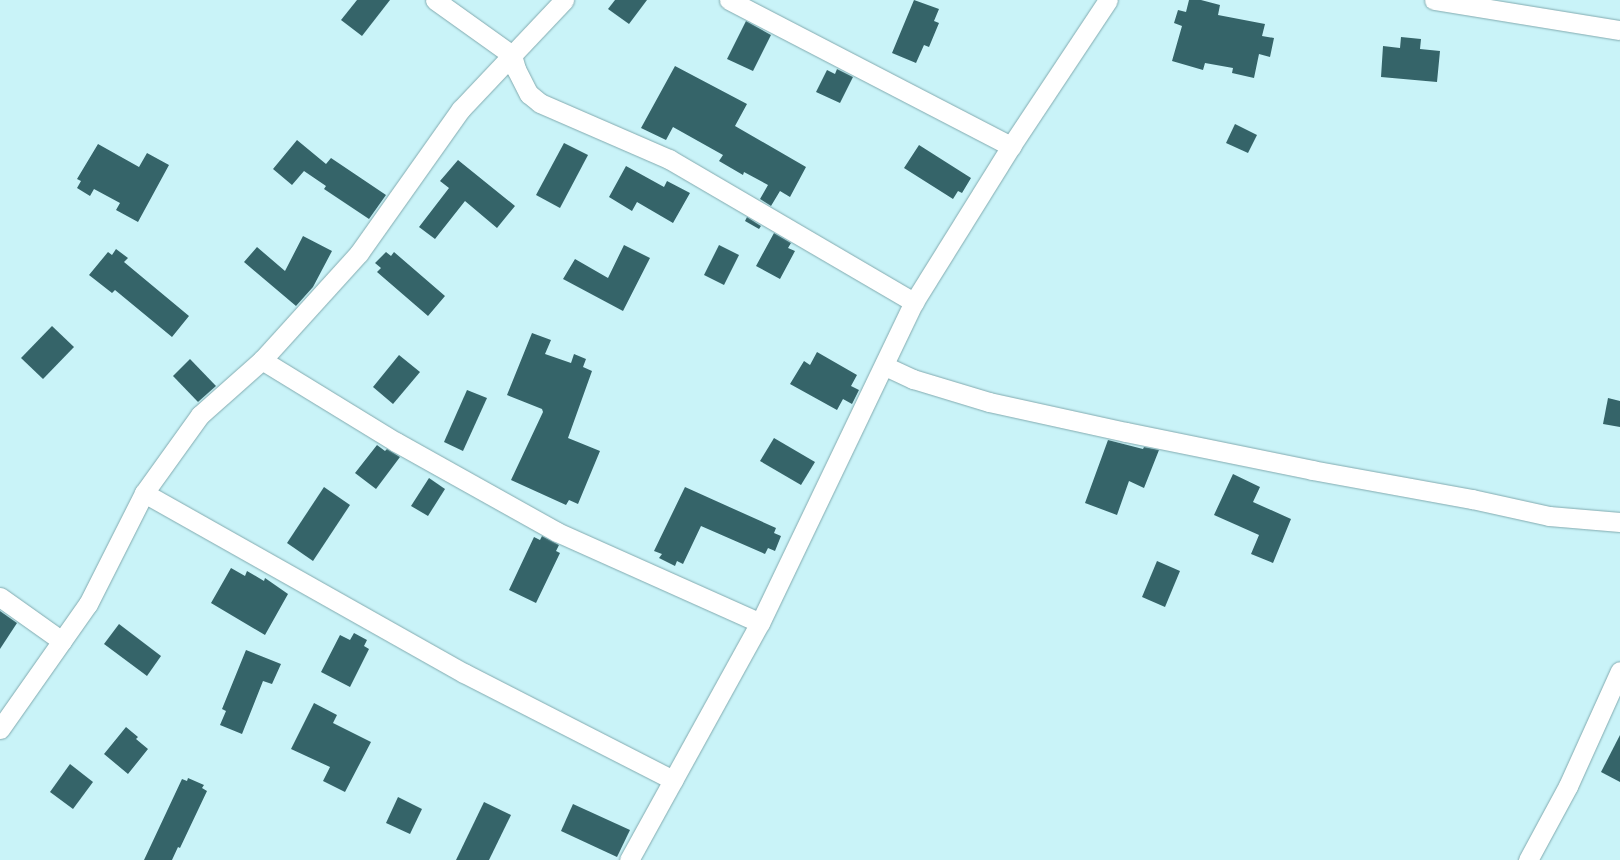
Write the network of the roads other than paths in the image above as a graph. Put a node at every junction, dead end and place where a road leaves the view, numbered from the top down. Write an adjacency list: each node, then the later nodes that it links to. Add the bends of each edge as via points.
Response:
1 (436, 0): 7 (street)
2 (564, 0): 7 (street)
3 (729, 0): 8 (street)
4 (1108, 0): 8 (street)
5 (1434, 0): 6 (street)
6 (1620, 30)
7 (512, 55): 9 (street, via 529,94 540,103 669,159); 10 (street, via 461,109 358,253)
8 (1011, 146): 9 (street)
9 (914, 302): 11 (street)
10 (262, 360): 12 (street, via 200,415); 15 (street, via 396,442 557,532)
11 (885, 366): 13 (street, via 913,379 989,402 1126,432 1472,498 1549,516); 15 (street)
12 (144, 493): 16 (street, via 88,604); 19 (street, via 464,674)
13 (1620, 522)
14 (0, 598): 16 (street)
15 (760, 623): 19 (street)
16 (62, 641): 18 (street)
17 (1620, 671): 21 (street, via 1568,786)
18 (0, 729)
19 (673, 780): 20 (street)
20 (629, 860)
21 (1528, 860)

